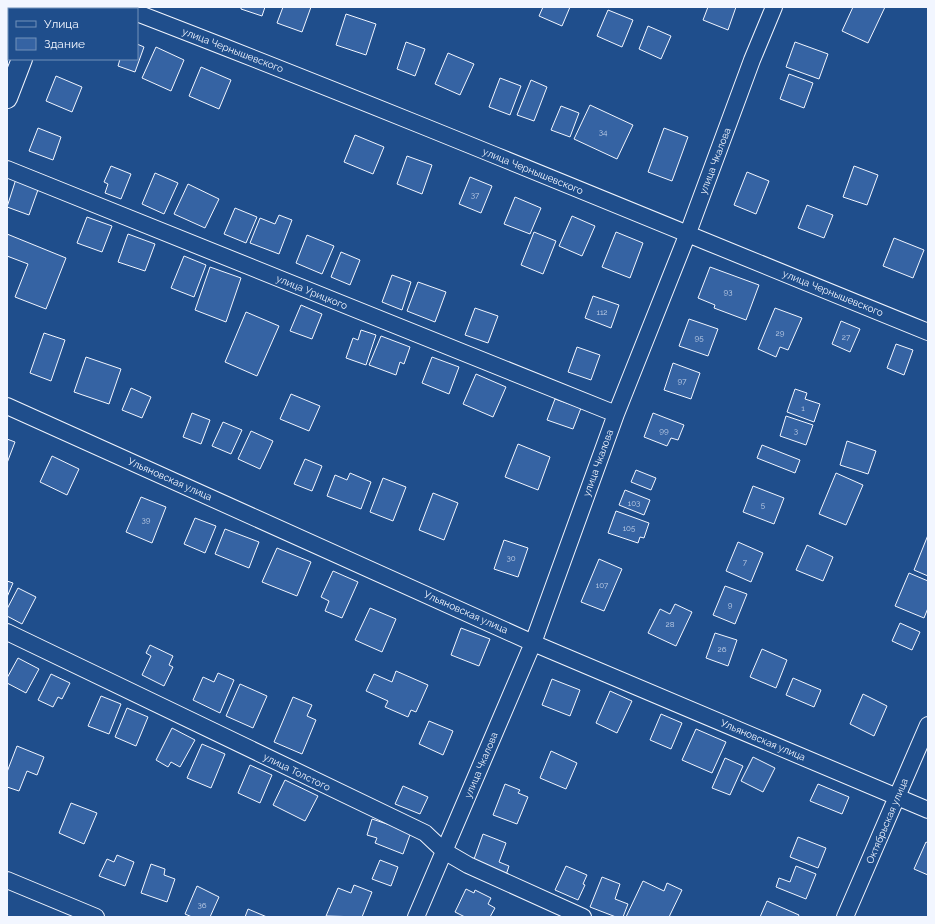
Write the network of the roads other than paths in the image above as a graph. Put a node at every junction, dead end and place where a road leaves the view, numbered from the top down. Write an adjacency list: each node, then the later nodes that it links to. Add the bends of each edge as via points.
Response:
1 (774, 7): 6 (street, улица Чкалова)
2 (138, 13): 6 (street, улица Чернышевского)
3 (22, 60): 4 (street)
4 (7, 98)
5 (7, 169): 9 (street, улица Урицкого)
6 (688, 233): 7 (street, улица Чернышевского); 9 (street, улица Чкалова)
7 (928, 332)
8 (7, 406): 11 (street, Ульяновская улица)
9 (616, 414): 11 (street, улица Чкалова)
10 (7, 632): 15 (street, улица Толстого, via 425,833)
11 (533, 643): 13 (street, Ульяновская улица); 15 (street, улица Чкалова)
12 (928, 725): 13 (street, Октябрьская улица)
13 (897, 797): 14 (street, Ульяновская улица); 20 (street, Октябрьская улица)
14 (928, 810)
15 (444, 851): 18 (street, улица Чкалова); 19 (street, улица Толстого, via 468,865)
16 (7, 880): 17 (street)
17 (96, 917)
18 (416, 917)
19 (583, 917)
20 (845, 917)

